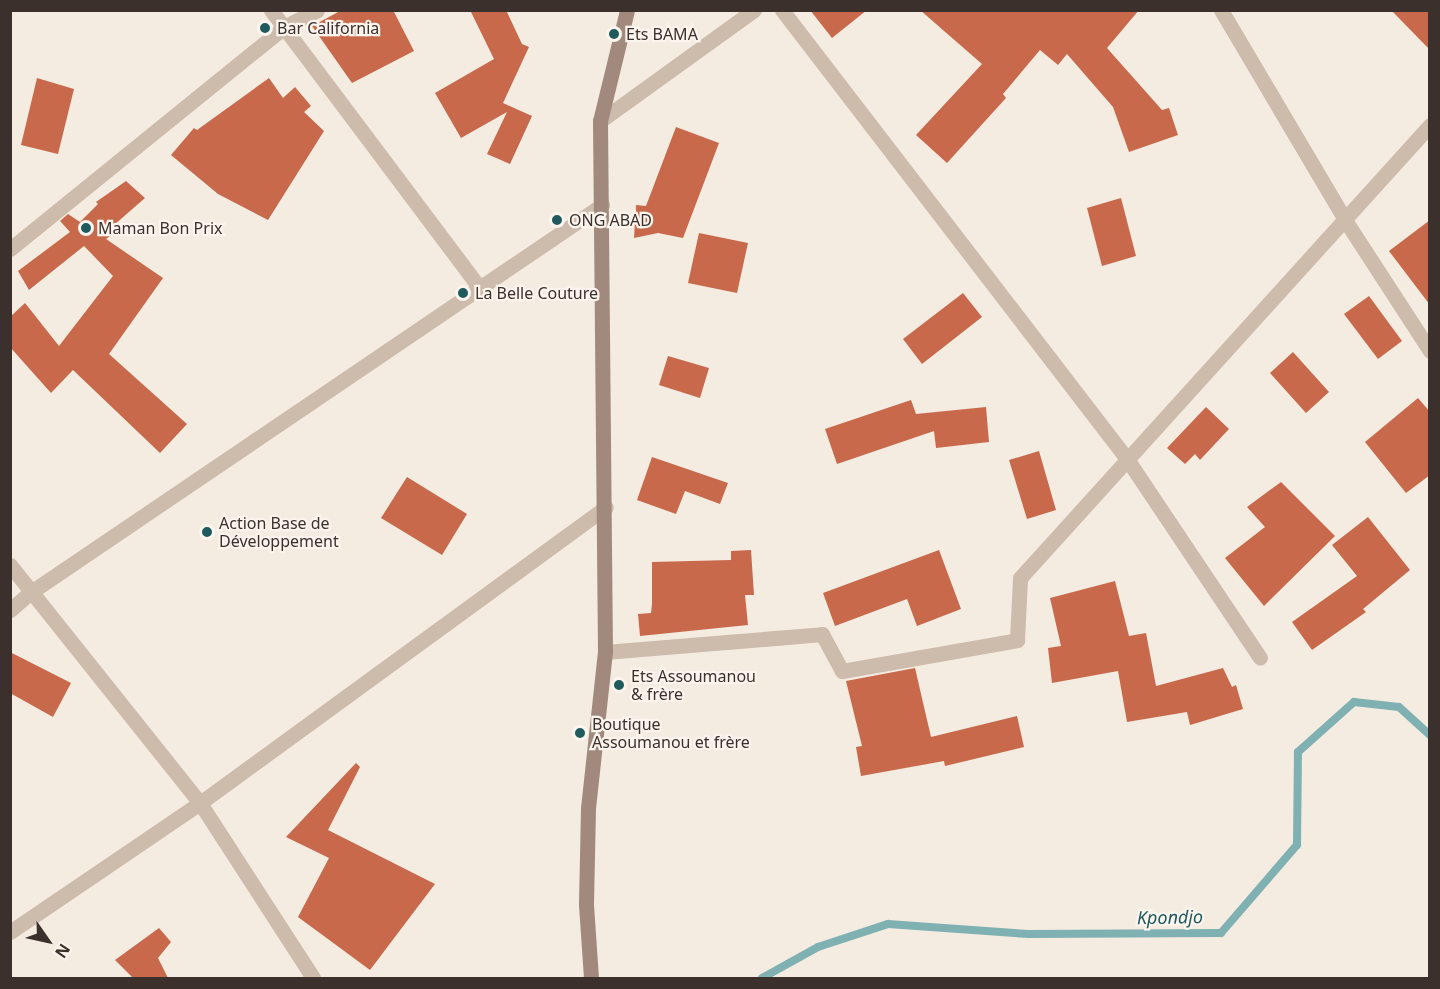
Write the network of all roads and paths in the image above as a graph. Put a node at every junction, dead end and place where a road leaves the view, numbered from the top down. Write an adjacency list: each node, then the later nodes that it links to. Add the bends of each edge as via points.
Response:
1 (271, 10): 7 (street)
2 (317, 10): 7 (street)
3 (627, 10): 8 (main road)
4 (754, 10): 8 (street)
5 (782, 10): 15 (street)
6 (1221, 10): 11 (street)
7 (284, 27): 12 (street); 13 (street)
8 (600, 121): 10 (main road)
9 (1430, 125): 11 (street)
10 (602, 205): 13 (street); 16 (main road)
11 (1346, 220): 14 (street); 15 (street)
12 (10, 249)
13 (479, 287): 18 (street)
14 (1430, 351)
15 (1127, 459): 20 (street, via 1020,578 1017,640 842,671 822,634); 21 (street)
16 (606, 507): 20 (main road); 22 (street)
17 (10, 565): 18 (street)
18 (31, 592): 19 (street); 22 (street)
19 (10, 610)
20 (605, 652): 25 (main road, via 588,808 586,904)
21 (1260, 658)
22 (200, 803): 23 (street); 24 (street)
23 (10, 932)
24 (313, 978)
25 (591, 978)

